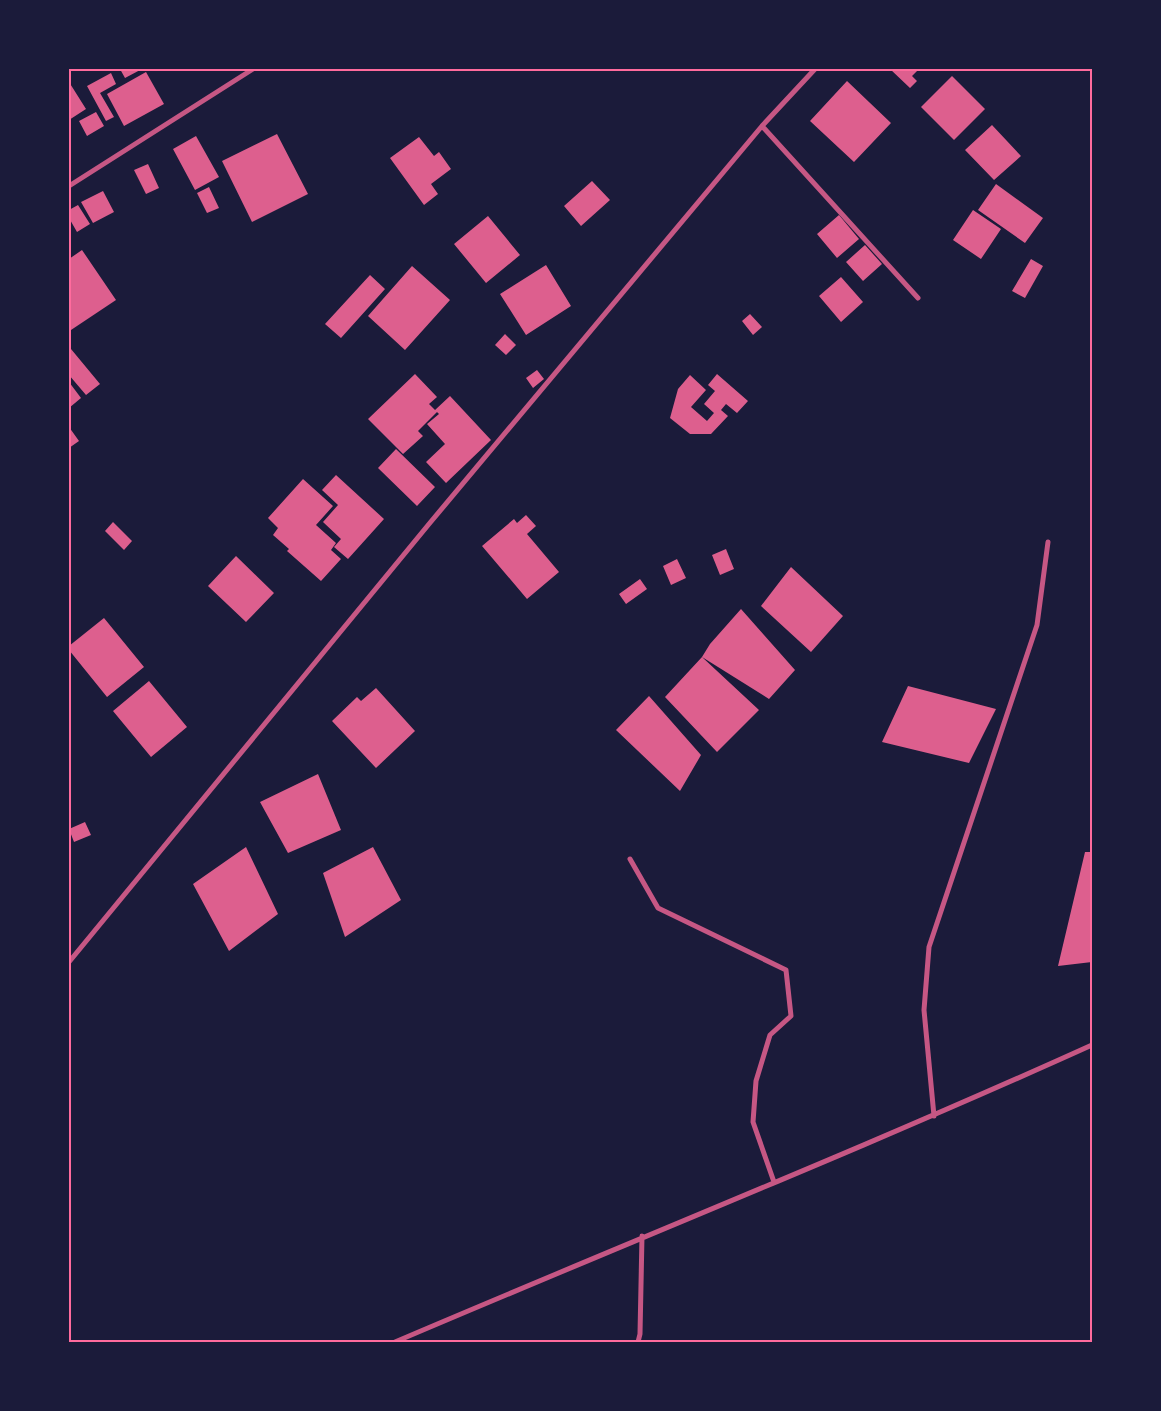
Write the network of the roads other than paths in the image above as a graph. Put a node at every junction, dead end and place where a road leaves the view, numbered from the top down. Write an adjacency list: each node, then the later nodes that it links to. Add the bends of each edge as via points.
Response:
1 (253, 69): 4 (street)
2 (815, 69): 3 (street)
3 (762, 126): 5 (street); 8 (street)
4 (69, 186)
5 (918, 298)
6 (1048, 542): 10 (street, via 1037,625 929,947 924,1010)
7 (630, 859): 11 (street, via 658,908 786,970 791,1016 770,1035 756,1081 753,1122)
8 (69, 962)
9 (1092, 1045): 10 (street)
10 (934, 1116): 11 (street)
11 (774, 1182): 12 (street)
12 (642, 1236): 13 (street); 14 (street)
13 (395, 1342)
14 (638, 1342)

